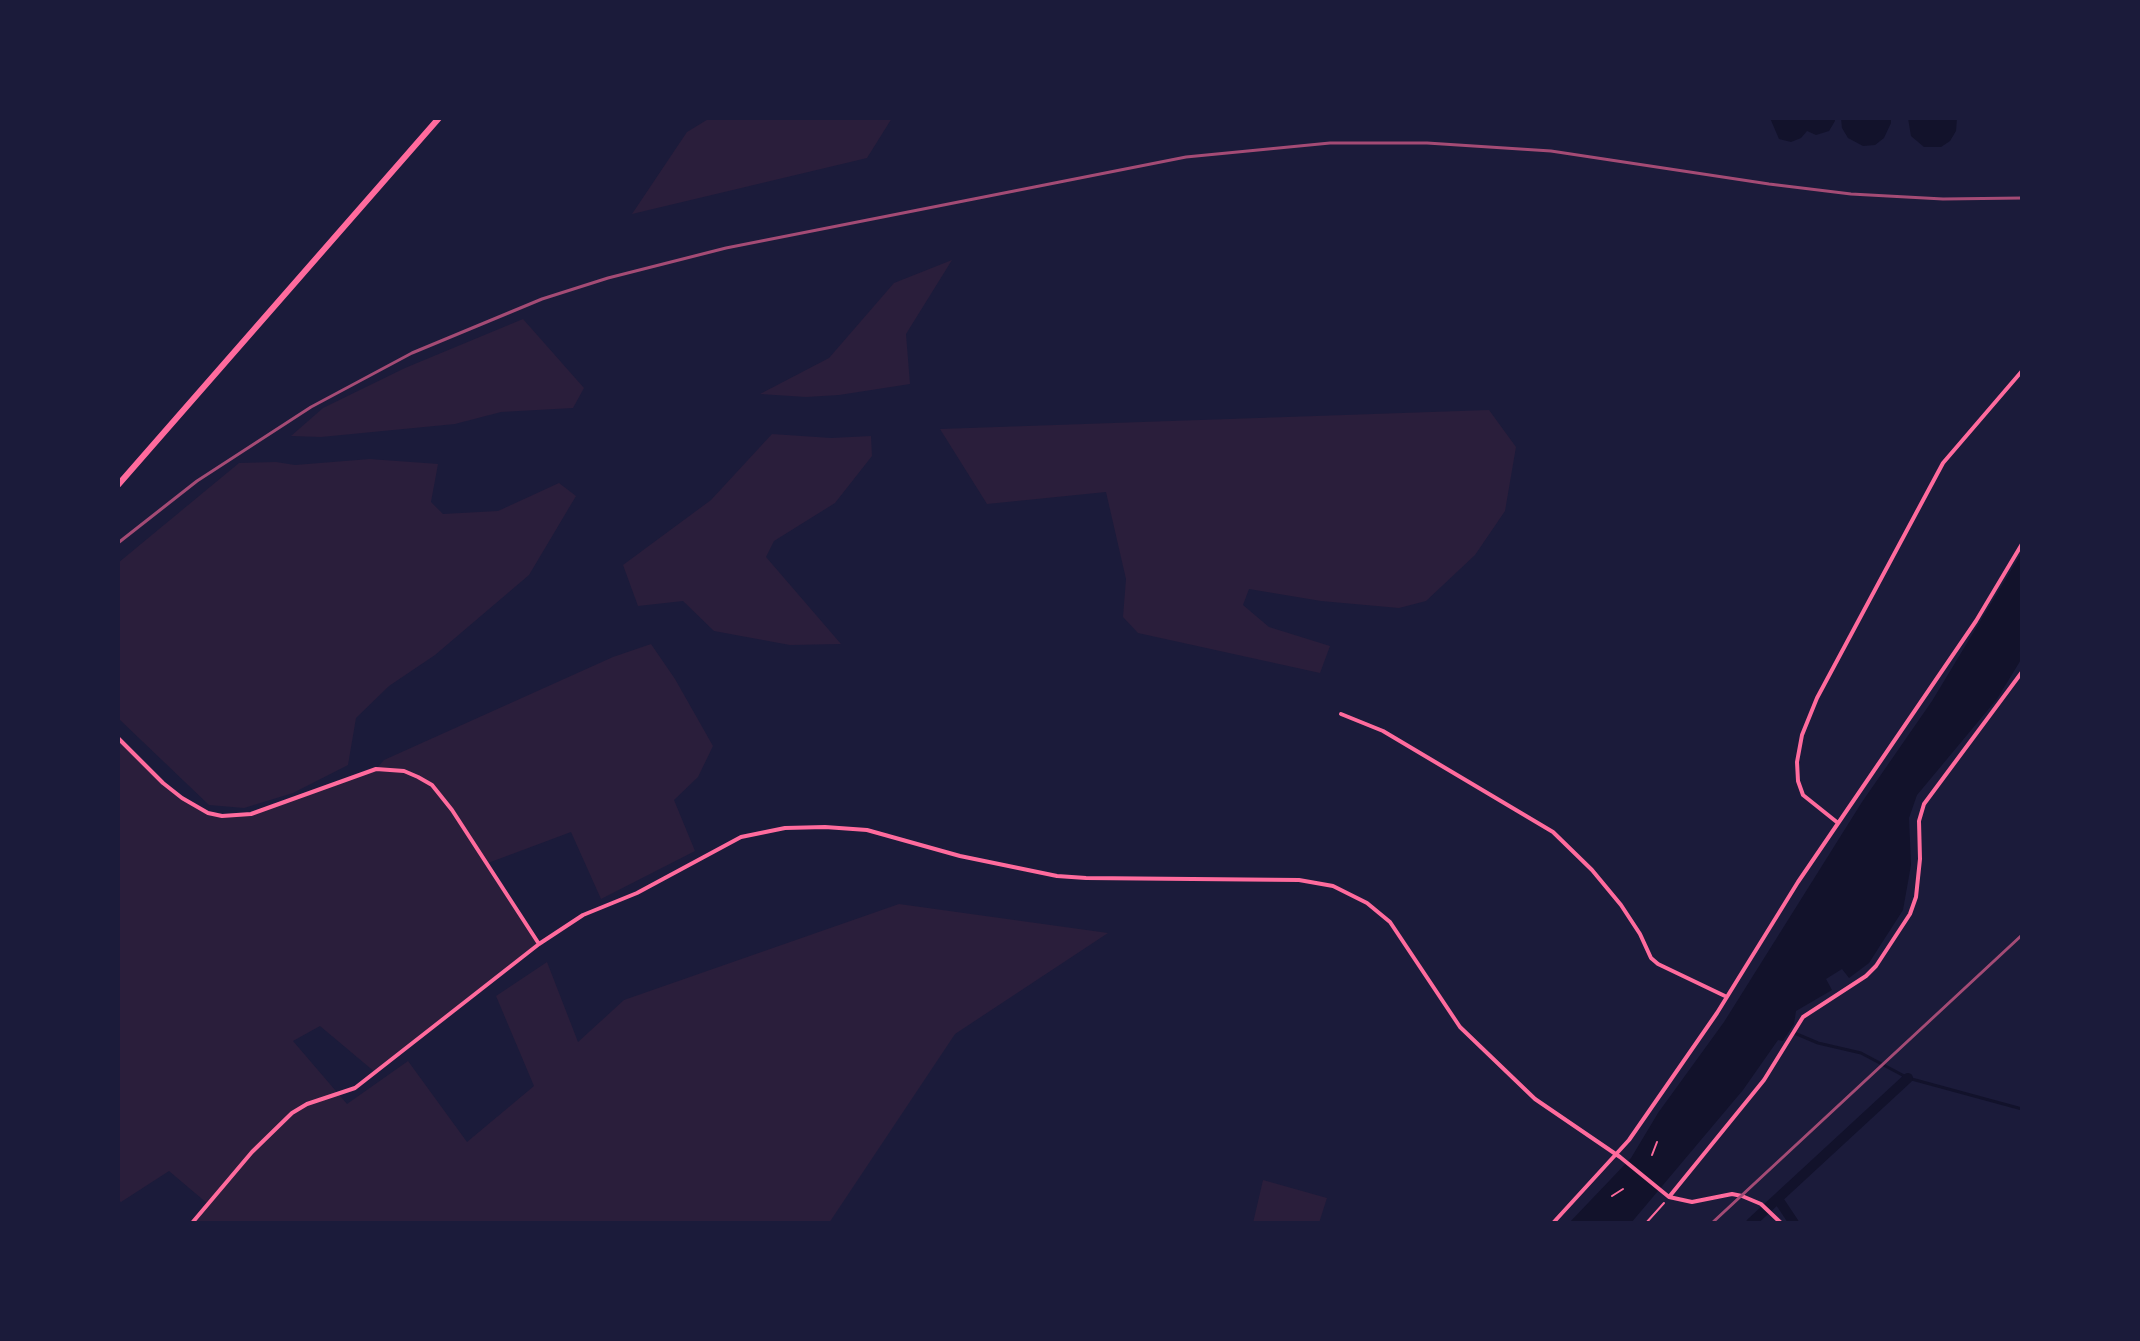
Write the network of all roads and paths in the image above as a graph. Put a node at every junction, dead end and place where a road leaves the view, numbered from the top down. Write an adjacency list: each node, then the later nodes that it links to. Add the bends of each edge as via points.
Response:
1 (439, 118): 3 (main road)
2 (2022, 371): 8 (street, via 1943,463 1807,722 1798,781 1803,795)
3 (118, 485)
4 (2022, 544): 8 (street)
5 (2022, 672): 16 (street, via 1924,804 1910,914 1876,966 1803,1017 1764,1080)
6 (1341, 714): 10 (street, via 1383,731 1553,832 1621,905 1651,958)
7 (118, 738): 9 (street, via 172,791 222,816 251,814 376,769 418,777 432,785 452,810)
8 (1838, 823): 10 (street)
9 (539, 944): 12 (street, via 583,915 637,893 741,837 785,828 867,830 985,863 1057,876 1314,881 1349,893 1390,922 1460,1027 1520,1088); 17 (street, via 355,1088 292,1113)
10 (1727, 997): 12 (street)
11 (1657, 1142): 13 (path)
12 (1618, 1155): 16 (street); 18 (street)
13 (1652, 1155)
14 (1623, 1189): 15 (path)
15 (1612, 1196)
16 (1669, 1197): 19 (path); 20 (street, via 1692,1202 1737,1194 1761,1204)
17 (192, 1223)
18 (1553, 1223)
19 (1646, 1223)
20 (1781, 1223)

